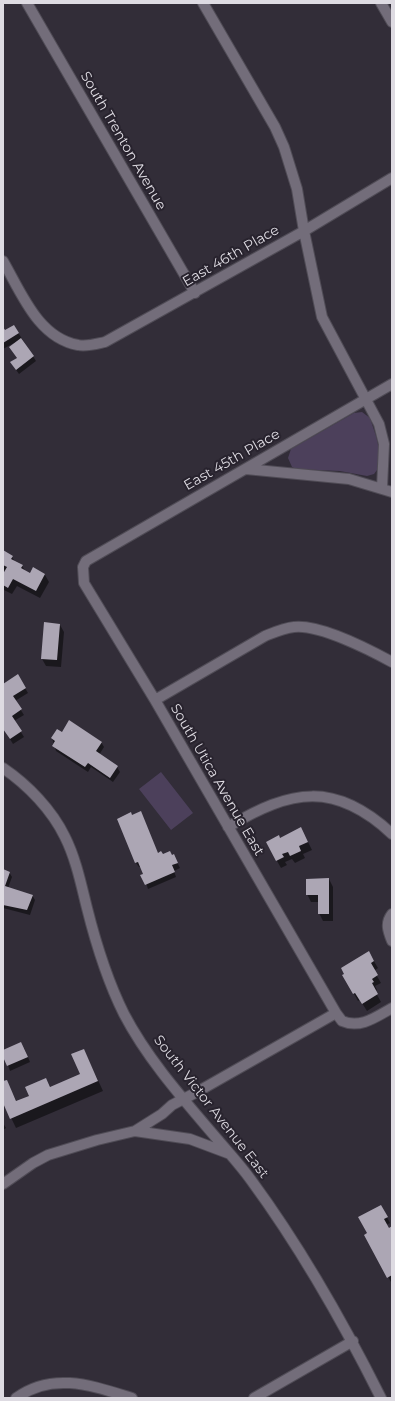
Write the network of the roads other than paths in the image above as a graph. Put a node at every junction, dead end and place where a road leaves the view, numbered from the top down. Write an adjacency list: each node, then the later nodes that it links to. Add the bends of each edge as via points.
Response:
1 (27, 3): 8 (street, South Trenton Avenue)
2 (203, 3): 6 (street, via 284,147 298,189)
3 (381, 3): 4 (street)
4 (392, 22)
5 (392, 178): 6 (street, East 46th Place)
6 (304, 231): 8 (street, East 46th Place); 10 (street, via 322,317)
7 (3, 261): 8 (street, East 46th Place, via 42,325 60,338 79,346 105,342 116,337)
8 (195, 293)
9 (392, 384): 10 (street, East 45th Place)
10 (366, 399): 11 (street, East 45th Place); 12 (street, via 379,424 384,444)
11 (246, 469): 12 (street, via 349,479); 13 (street, East 45th Place)
12 (387, 490)
13 (86, 561): 15 (street, South Utica Avenue East, via 82,574 84,583)
14 (392, 662): 15 (street, via 327,632 296,626 265,636)
15 (155, 700): 17 (street, South Utica Avenue East)
16 (3, 768): 23 (street, South Victor Avenue East, via 42,802 64,836 73,856 97,945 112,987 144,1047)
17 (228, 827): 18 (street, via 263,807 288,798 310,795 345,802 364,812); 22 (street, South Utica Avenue East)
18 (392, 834)
19 (390, 918): 20 (street, via 388,929)
20 (392, 941)
21 (392, 1008): 22 (street, via 357,1025 342,1021)
22 (336, 1013): 23 (street)
23 (183, 1099): 24 (street); 25 (street, South Victor Avenue East)
24 (135, 1131): 25 (street, via 190,1139); 26 (street, via 48,1155)
25 (230, 1154): 27 (street, South Victor Avenue East, via 251,1178 305,1259)
26 (3, 1184)
27 (353, 1341): 30 (street); 31 (street, South Victor Avenue East)
28 (16, 1398): 29 (street, via 36,1388 64,1381 81,1383)
29 (132, 1398)
30 (254, 1398)
31 (381, 1398)

